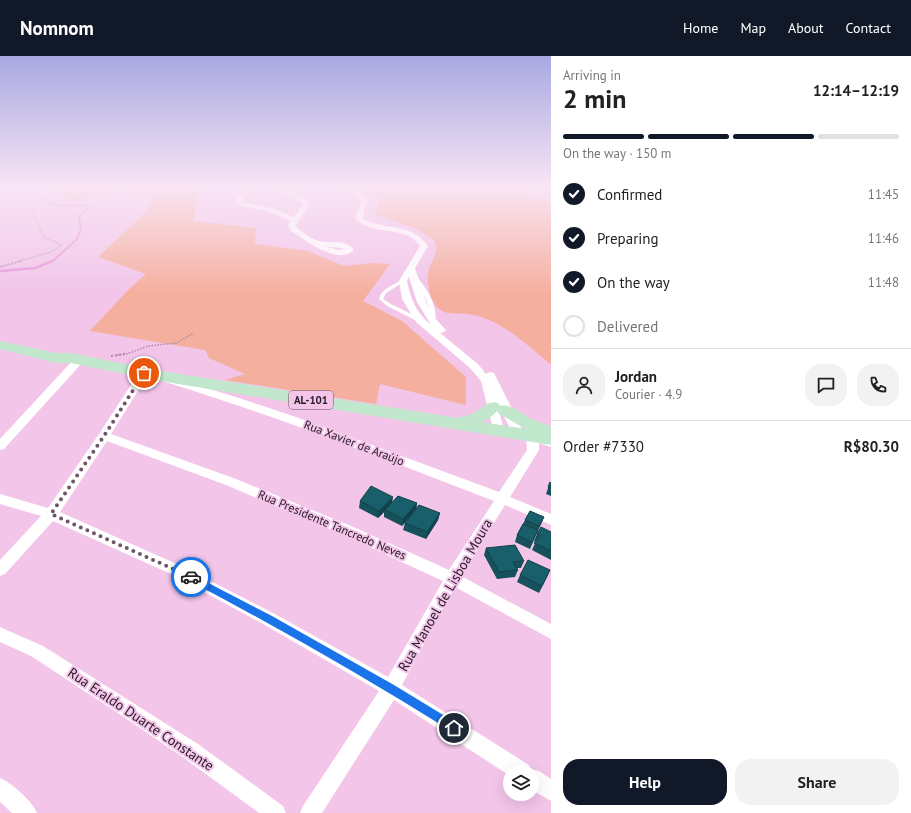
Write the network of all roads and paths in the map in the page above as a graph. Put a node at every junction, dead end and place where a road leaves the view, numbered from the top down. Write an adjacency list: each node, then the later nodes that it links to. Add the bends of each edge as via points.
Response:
1 (38, 223): 5 (path, via 44,237 62,245 51,252)
2 (293, 223): 4 (street, via 294,229)
3 (368, 223): 6 (street, via 410,234 422,241 424,246)
4 (318, 243)
5 (0, 267)
6 (412, 272): 7 (street); 15 (street, via 428,317 487,371)
7 (403, 281): 8 (street, via 406,299); 8 (lane, via 384,292 382,298)
8 (419, 320): 15 (street, via 474,366 486,380)
9 (194, 333): 12 (path, via 176,343 148,346 127,354)
10 (0, 339): 13 (main road, AL-101, via 62,353)
11 (0, 345): 13 (main road, AL-101, via 56,358)
12 (108, 356)
13 (75, 359): 14 (main road, AL-101); 23 (street)
14 (149, 374): 16 (main road, AL-101); 20 (street); 25 (street, Rua Xavier de Araújo, via 295,421)
15 (498, 408): 16 (main road); 17 (street); 18 (main road); 19 (street)
16 (459, 424): 17 (main road, AL-101)
17 (498, 430): 19 (main road, AL-101)
18 (551, 433)
19 (525, 435): 21 (main road, AL-101); 22 (street); 25 (street, Rua Manoel de Lisboa Moura, via 533,450)
20 (104, 436): 26 (street); 29 (street, Rua Presidente Tancredo Neves, via 268,497)
21 (551, 439)
22 (551, 443)
23 (0, 446)
24 (0, 499): 26 (street)
25 (502, 499): 27 (street, Rua Xavier de Araújo); 29 (street, Rua Manoel de Lisboa Moura)
26 (51, 514): 28 (street); 32 (street, via 176,570)
27 (551, 520)
28 (0, 570)
29 (452, 578): 30 (street, Rua Presidente Tancredo Neves); 32 (street, Rua Manoel de Lisboa Moura)
30 (551, 632)
31 (0, 634): 38 (street, Rua Eraldo Duarte Constante, via 37,651 118,703 191,751)
32 (391, 688): 33 (street); 39 (street, Rua Manoel de Lisboa Moura)
33 (511, 765)
34 (539, 783): 36 (street)
35 (0, 788): 37 (street)
36 (551, 791)
37 (27, 813)
38 (276, 813)
39 (310, 813)

